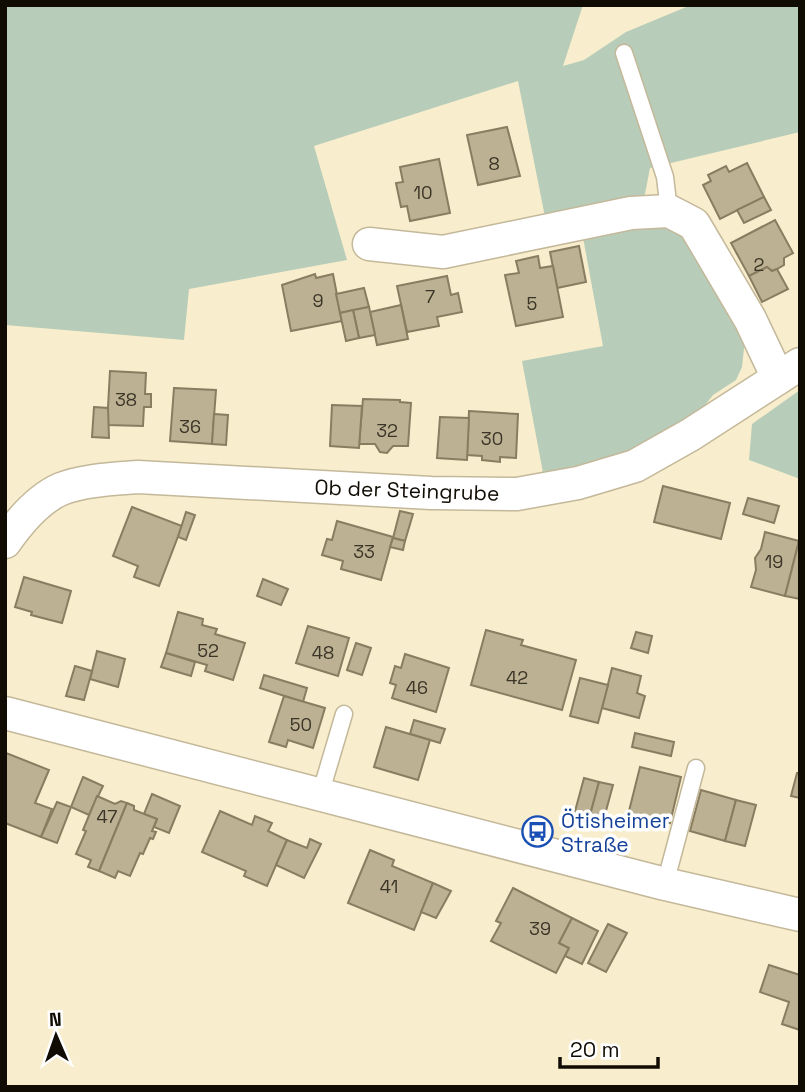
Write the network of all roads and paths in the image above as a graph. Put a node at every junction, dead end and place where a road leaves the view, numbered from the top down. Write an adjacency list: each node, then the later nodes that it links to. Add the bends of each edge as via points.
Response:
1 (624, 53): 2 (lane, via 665,177)
2 (669, 211): 3 (street, via 631,212 443,252); 4 (street, via 694,224 750,319)
3 (369, 244)
4 (789, 371): 5 (street, Ob der Steingrube, via 635,466 578,483 517,494 100,480 60,489 23,516)
5 (5, 542)
6 (7, 714): 9 (street)
7 (344, 714): 9 (lane)
8 (696, 768): 10 (lane)
9 (320, 795): 10 (street)
10 (665, 884): 11 (street)
11 (800, 915)

